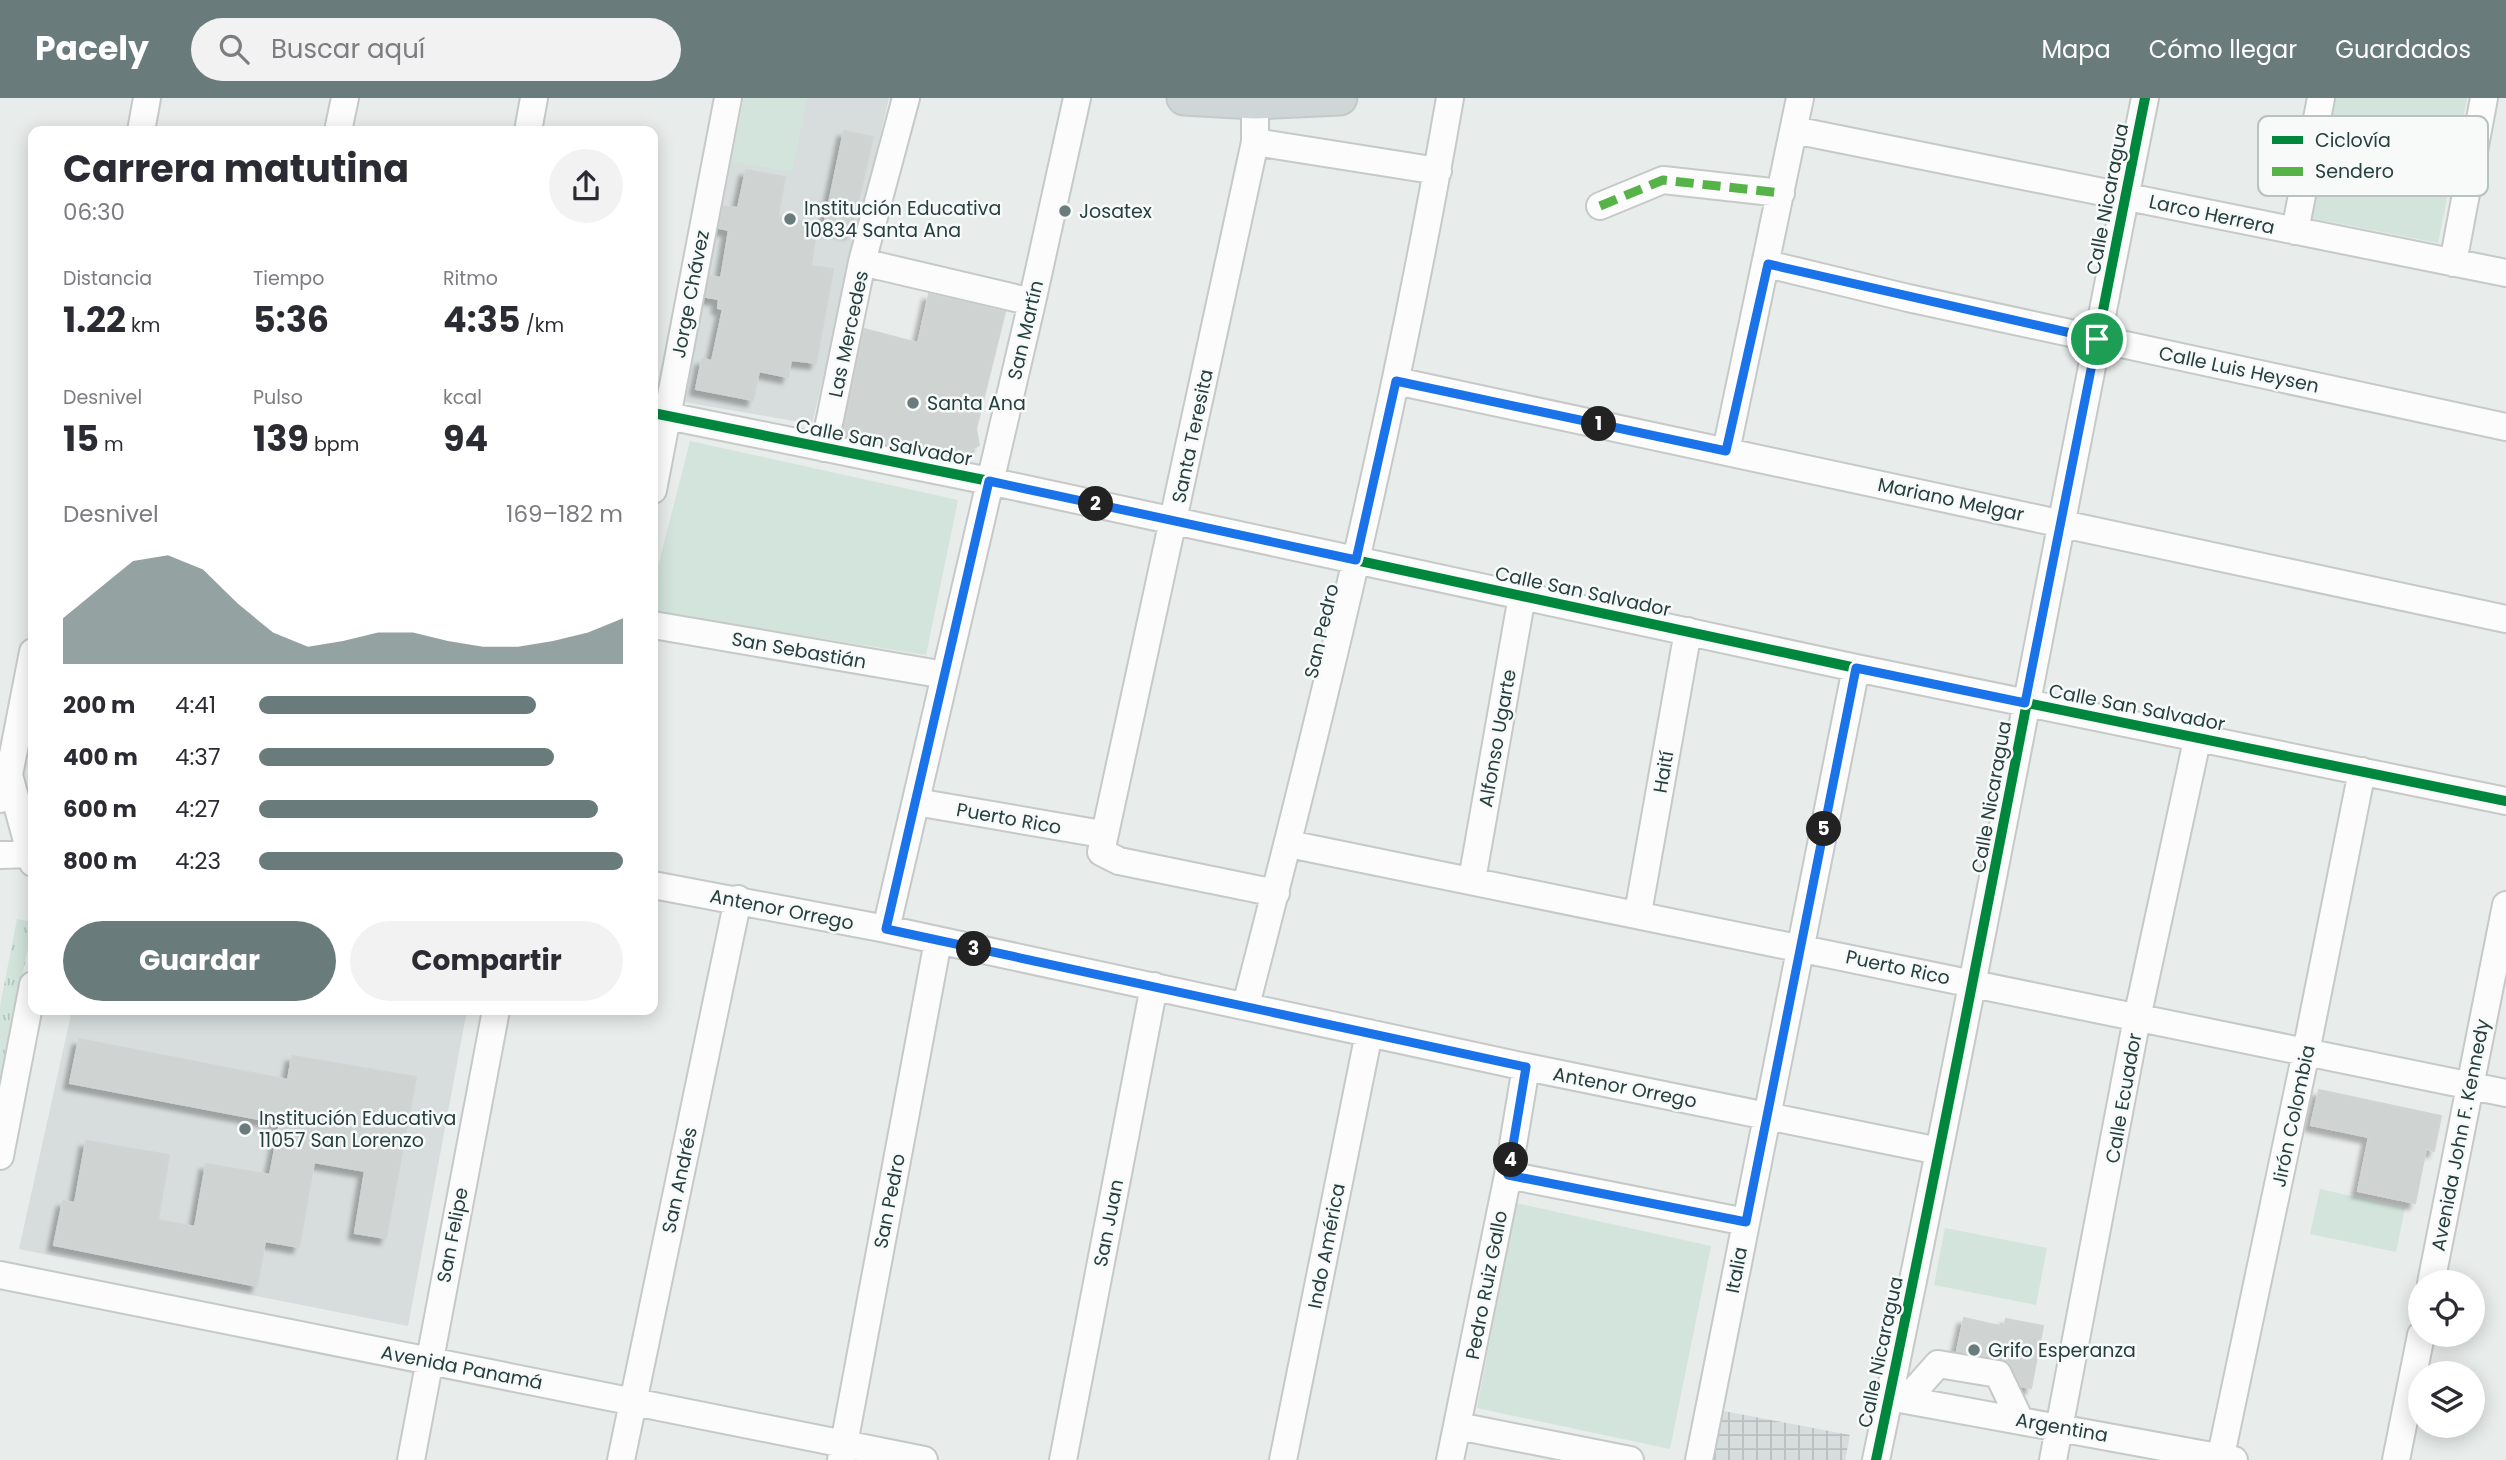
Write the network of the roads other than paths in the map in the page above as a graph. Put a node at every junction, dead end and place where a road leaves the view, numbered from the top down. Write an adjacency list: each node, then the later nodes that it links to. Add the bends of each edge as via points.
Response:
1 (147, 98): 17 (street)
2 (345, 98): 18 (street)
3 (534, 98): 19 (street)
4 (729, 98): 36 (street, Jorge Chávez)
5 (906, 98): 29 (street, Las Mercedes)
6 (1077, 98): 33 (street, San Martín)
7 (1184, 98): 14 (main road)
8 (1340, 98): 14 (main road)
9 (1450, 98): 22 (street, San Pedro)
10 (1800, 98): 20 (street)
11 (2145, 98): 24 (street, Calle Nicaragua)
12 (2321, 98): 15 (street)
13 (2484, 98): 16 (street)
14 (1255, 102): 21 (street, Santa Teresita)
15 (2317, 116)
16 (2481, 116)
17 (142, 126)
18 (339, 126)
19 (529, 126)
20 (1794, 130): 23 (street); 24 (street, Larco Herrera)
21 (1255, 142): 22 (street); 42 (street, Santa Teresita)
22 (1438, 171): 35 (street, San Pedro)
23 (1781, 193): 27 (street, via 1663,180); 31 (street)
24 (2125, 196): 28 (street, Larco Herrera); 34 (street, Calle Nicaragua)
25 (2302, 196): 28 (street)
26 (2466, 196): 30 (street)
27 (1600, 206)
28 (2295, 231): 30 (street, Larco Herrera)
29 (862, 262): 33 (street); 39 (street, Las Mercedes)
30 (2453, 263): 32 (street, Larco Herrera)
31 (1768, 264): 34 (street, Calle Luis Heysen); 40 (street)
32 (2506, 273)
33 (1032, 302): 41 (street, San Martín)
34 (2097, 339): 37 (street, Calle Luis Heysen); 43 (street, Calle Nicaragua)
35 (1396, 381): 40 (street, Mariano Melgar); 44 (street, San Pedro)
36 (660, 415): 38 (street, Jorge Chávez); 39 (street, Calle San Salvador)
37 (2506, 426)
38 (658, 436)
39 (824, 448): 41 (street, Calle San Salvador)
40 (1726, 451): 43 (street, Mariano Melgar)
41 (989, 481): 42 (street, Calle San Salvador); 51 (street, San Martín)
42 (1174, 521): 44 (street, Calle San Salvador); 59 (street, Santa Teresita)
43 (2061, 523): 46 (street, Mariano Melgar); 52 (street, Calle Nicaragua)
44 (1356, 560): 45 (street, Calle San Salvador); 60 (street, San Pedro)
45 (1522, 596): 48 (street, Calle San Salvador); 64 (street, Alfonso Ugarte)
46 (2506, 619)
47 (658, 626): 51 (street, San Sebastián)
48 (1688, 631): 50 (street, Calle San Salvador); 69 (street, Haití)
49 (28, 666): 53 (street)
50 (1856, 668): 52 (street, Calle San Salvador); 72 (street, Italia)
51 (944, 675): 58 (street, San Martín)
52 (2025, 703): 54 (street, Calle San Salvador); 73 (street, Calle Nicaragua)
53 (10, 715): 56 (street)
54 (2198, 736): 55 (street, Calle San Salvador); 78 (street, Calle Ecuador)
55 (2362, 771): 57 (street, Calle San Salvador); 80 (street, Jirón Colombia)
56 (4, 787): 61 (street)
57 (2506, 801)
58 (916, 803): 59 (street, Puerto Rico); 70 (street, San Martín)
59 (1102, 843): 66 (street, Puerto Rico, via 1119,861)
60 (1289, 844): 64 (street, Puerto Rico); 66 (street, San Pedro)
61 (28, 847)
62 (0, 855): 63 (street)
63 (28, 857)
64 (1472, 880): 69 (street, Puerto Rico)
65 (658, 886): 67 (street, Antenor Orrego)
66 (1276, 893): 75 (street, San Pedro)
67 (738, 900): 70 (street, Antenor Orrego); 94 (street, San Andrés)
68 (2506, 905): 82 (street, Avenida John F. Kennedy)
69 (1638, 913): 72 (street, Puerto Rico)
70 (886, 929): 71 (street, Antenor Orrego)
71 (938, 941): 74 (street, Antenor Orrego); 98 (street, San Pedro)
72 (1800, 946): 73 (street, Puerto Rico); 84 (street, Italia)
73 (1975, 984): 78 (street, Puerto Rico); 85 (street, Calle Nicaragua)
74 (1154, 986): 75 (street, Antenor Orrego); 103 (street, San Juan)
75 (1246, 1005): 79 (street, Antenor Orrego)
76 (28, 1011): 86 (street)
77 (495, 1015): 92 (street, San Felipe)
78 (2137, 1018): 80 (street, Puerto Rico); 97 (street, Calle Ecuador)
79 (1369, 1032): 81 (street, Antenor Orrego); 104 (street, Indo América)
80 (2306, 1052): 82 (street, Puerto Rico); 99 (street, Jirón Colombia)
81 (1526, 1067): 84 (street, Antenor Orrego); 87 (street, Pedro Ruiz Gallo)
82 (2470, 1085): 83 (street, Puerto Rico); 89 (street, Avenida John F. Kennedy)
83 (2506, 1093)
84 (1766, 1115): 85 (street, Antenor Orrego); 88 (street, Italia)
85 (1939, 1151): 93 (street, Calle Nicaragua)
86 (0, 1156)
87 (1508, 1175): 88 (street); 96 (street, Pedro Ruiz Gallo)
88 (1746, 1222): 107 (street, Italia)
89 (2434, 1270)
90 (0, 1275): 92 (street, Avenida Panamá)
91 (2419, 1347): 110 (street)
92 (428, 1361): 94 (street, Avenida Panamá); 100 (street, San Felipe)
93 (1898, 1398): 95 (street, Argentina); 95 (street, via 1938,1364 1998,1374); 108 (street, Calle Nicaragua)
94 (632, 1401): 98 (street, Avenida Panamá); 101 (street, San Andrés)
95 (2020, 1420): 97 (street, Argentina)
96 (1458, 1426): 105 (street, Pedro Ruiz Gallo); 106 (street)
97 (2059, 1426): 99 (street, Argentina); 109 (street, Calle Ecuador)
98 (842, 1452): 102 (street, Avenida Panamá)
99 (2225, 1459)
100 (411, 1460)
101 (621, 1460)
102 (924, 1460)
103 (1063, 1460)
104 (1283, 1460)
105 (1450, 1460)
106 (1630, 1460)
107 (1699, 1460)
108 (1876, 1460)
109 (2053, 1460)
110 (2396, 1460)

